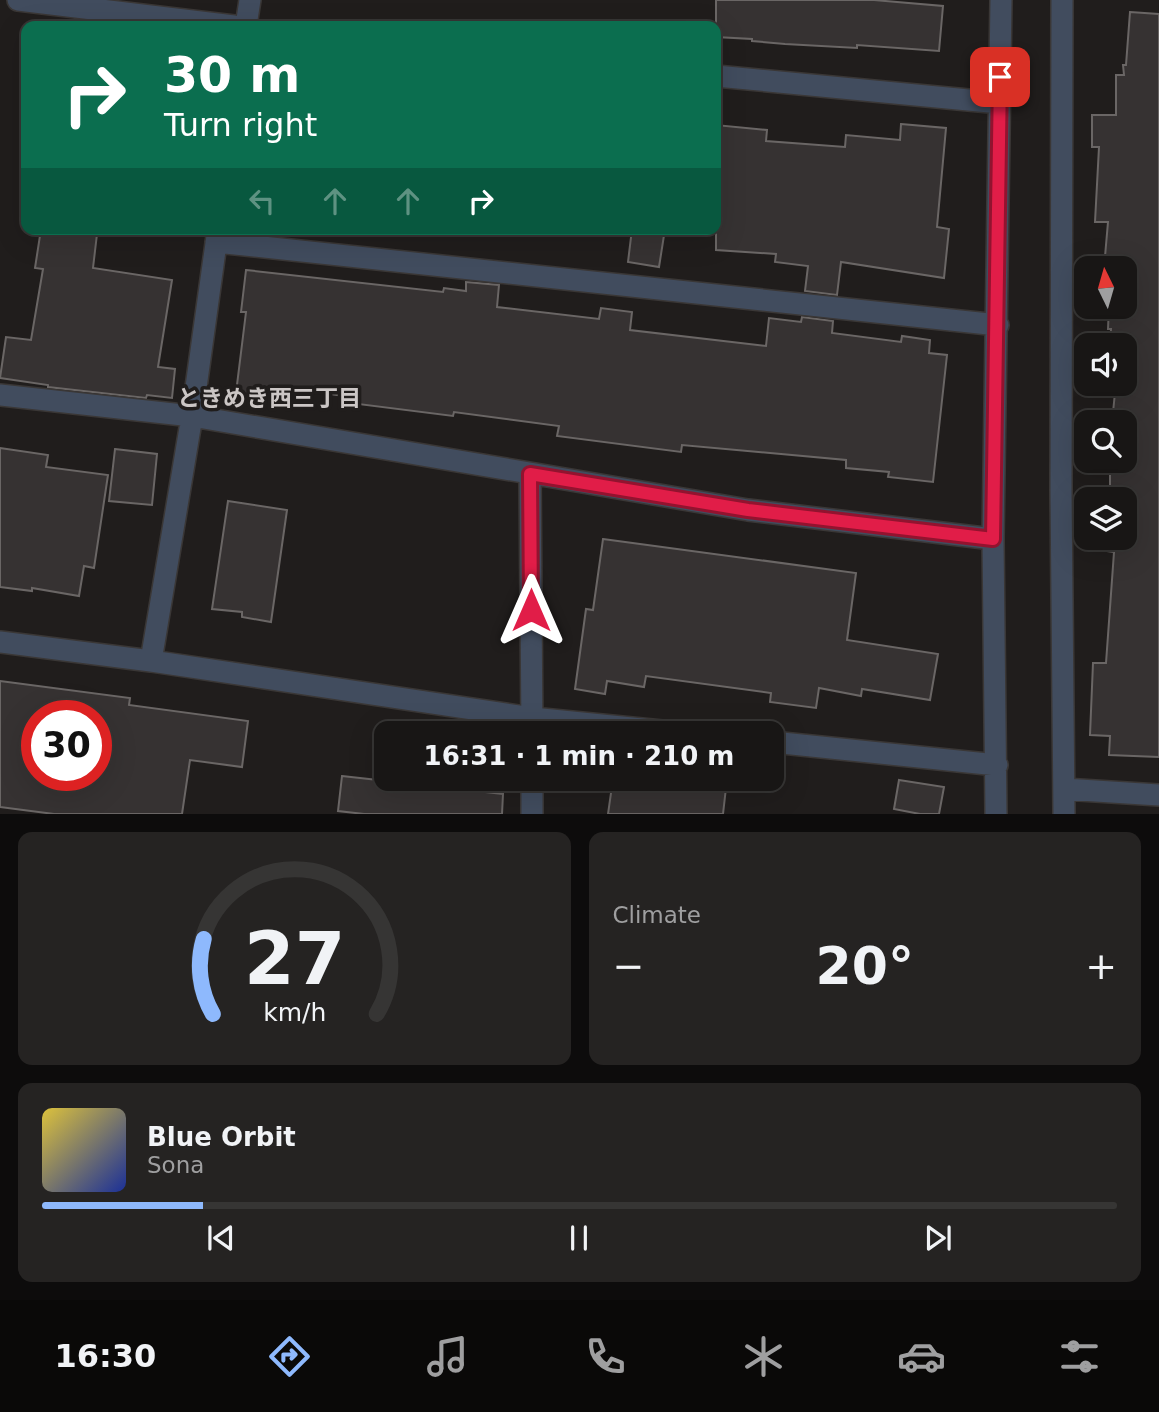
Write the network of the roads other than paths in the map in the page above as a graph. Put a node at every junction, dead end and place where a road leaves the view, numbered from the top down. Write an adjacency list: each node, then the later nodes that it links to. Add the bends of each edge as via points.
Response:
1 (18, 0): 5 (street)
2 (250, 0): 6 (street)
3 (1001, 0): 8 (street)
4 (1062, 0): 21 (street)
5 (192, 21)
6 (247, 21)
7 (721, 76): 8 (street)
8 (1000, 103): 10 (street)
9 (217, 236): 10 (street); 12 (street)
10 (998, 325): 14 (street)
11 (0, 395): 12 (street)
12 (192, 416): 13 (street); 16 (street)
13 (530, 474): 14 (street, via 748,510); 18 (street)
14 (993, 539): 20 (street)
15 (0, 642): 16 (street)
16 (151, 661): 17 (street)
17 (503, 721)
18 (532, 721)
19 (784, 743): 20 (street)
20 (997, 765): 25 (street)
21 (1064, 789): 23 (street); 26 (street)
22 (532, 791): 24 (street)
23 (1159, 795)
24 (532, 814)
25 (996, 814)
26 (1064, 814)

